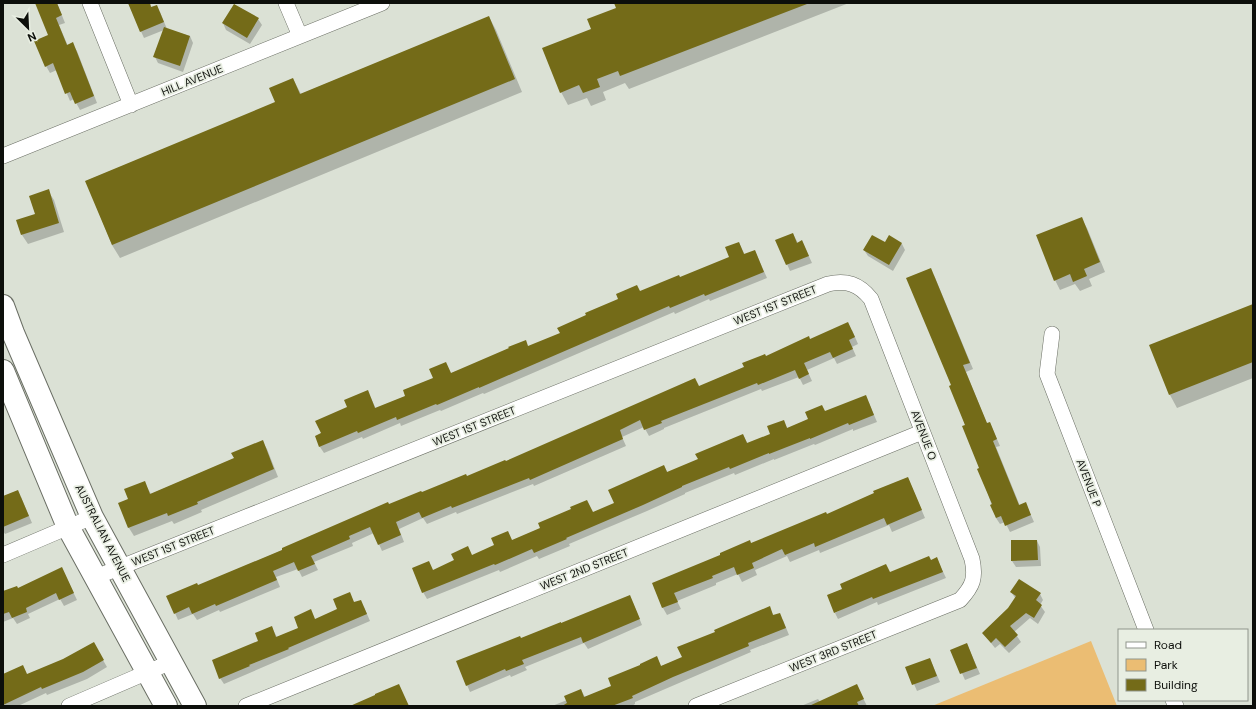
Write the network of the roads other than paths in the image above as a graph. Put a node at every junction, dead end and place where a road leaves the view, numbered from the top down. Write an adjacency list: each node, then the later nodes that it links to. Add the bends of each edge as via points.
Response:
1 (90, 3): 5 (street)
2 (286, 3): 4 (street)
3 (382, 3): 4 (street, HILL AVENUE)
4 (300, 36): 5 (street, HILL AVENUE)
5 (131, 105): 6 (street, HILL AVENUE)
6 (3, 156)
7 (855, 285): 11 (street, AVENUE O, via 864,290 871,299); 15 (street, WEST 1ST STREET, via 839,282 828,284)
8 (3, 306): 12 (main road, AUSTRALIAN AVENUE)
9 (1052, 334): 18 (street, AVENUE P, via 1047,374)
10 (3, 371): 13 (main road)
11 (922, 432): 17 (street, AVENUE O, via 972,559 973,581); 24 (street, WEST 2ND STREET)
12 (92, 517): 13 (street); 15 (main road, AUSTRALIAN AVENUE)
13 (68, 527): 14 (street); 16 (main road)
14 (3, 555)
15 (120, 567): 16 (street, WEST 1ST STREET); 19 (main road, AUSTRALIAN AVENUE)
16 (96, 577): 20 (main road)
17 (968, 592): 25 (street, WEST 3RD STREET, via 960,600)
18 (1146, 629)
19 (171, 662): 20 (street); 23 (main road, AUSTRALIAN AVENUE)
20 (148, 672): 21 (street); 22 (main road)
21 (69, 706)
22 (166, 706)
23 (195, 706)
24 (246, 706)
25 (696, 706)

